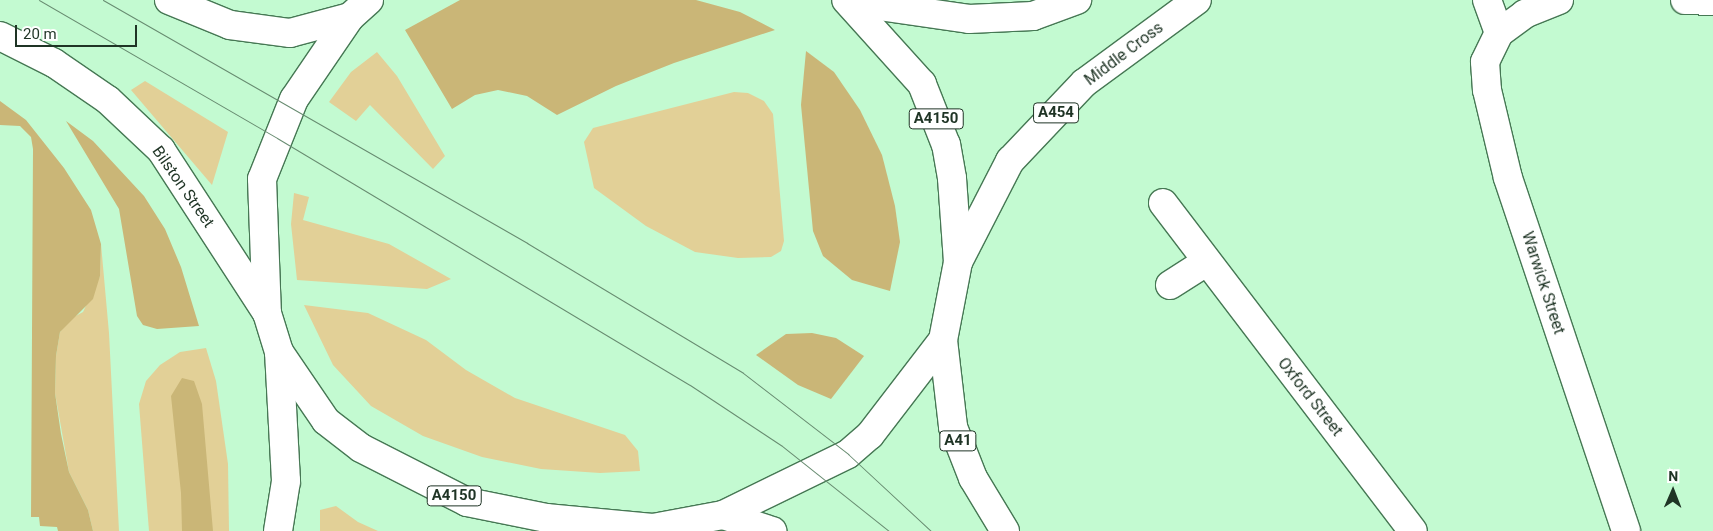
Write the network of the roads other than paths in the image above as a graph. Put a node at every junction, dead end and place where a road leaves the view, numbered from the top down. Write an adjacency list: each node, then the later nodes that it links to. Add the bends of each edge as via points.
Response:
1 (169, 0): 9 (main road, via 230,25 290,33)
2 (1077, 0): 7 (main road, via 1033,16 969,18)
3 (1197, 0): 13 (main road, Middle Cross / A454, via 1084,84 1010,161)
4 (1487, 0): 10 (main road)
5 (1559, 0): 10 (main road, via 1525,14)
6 (1686, 0): 8 (main road)
7 (849, 1): 13 (main road, A4150, via 922,84 946,145 952,178)
8 (1713, 1)
9 (359, 9): 16 (main road, A4150, via 294,99 262,179)
10 (1499, 32): 25 (main road, Warwick Street, via 1485,62 1488,90 1508,178)
11 (0, 36): 16 (main road, Bilston Street, via 54,63 108,100 161,150)
12 (1163, 202): 14 (main road, Oxford Street)
13 (958, 262): 17 (main road, A4150)
14 (1206, 262): 15 (main road); 24 (main road, Oxford Street)
15 (1170, 285)
16 (267, 313): 18 (main road, A4150)
17 (943, 340): 19 (main road, A4150, via 870,435 848,454); 23 (main road, A41, via 953,427 973,478)
18 (279, 352): 20 (main road, A4150, via 326,421 361,448 466,502 546,518); 21 (main road, A4150, via 286,481)
19 (723, 515): 20 (main road, A4150); 22 (main road)
20 (649, 529)
21 (278, 531)
22 (772, 531)
23 (1006, 531)
24 (1413, 531)
25 (1626, 531)

